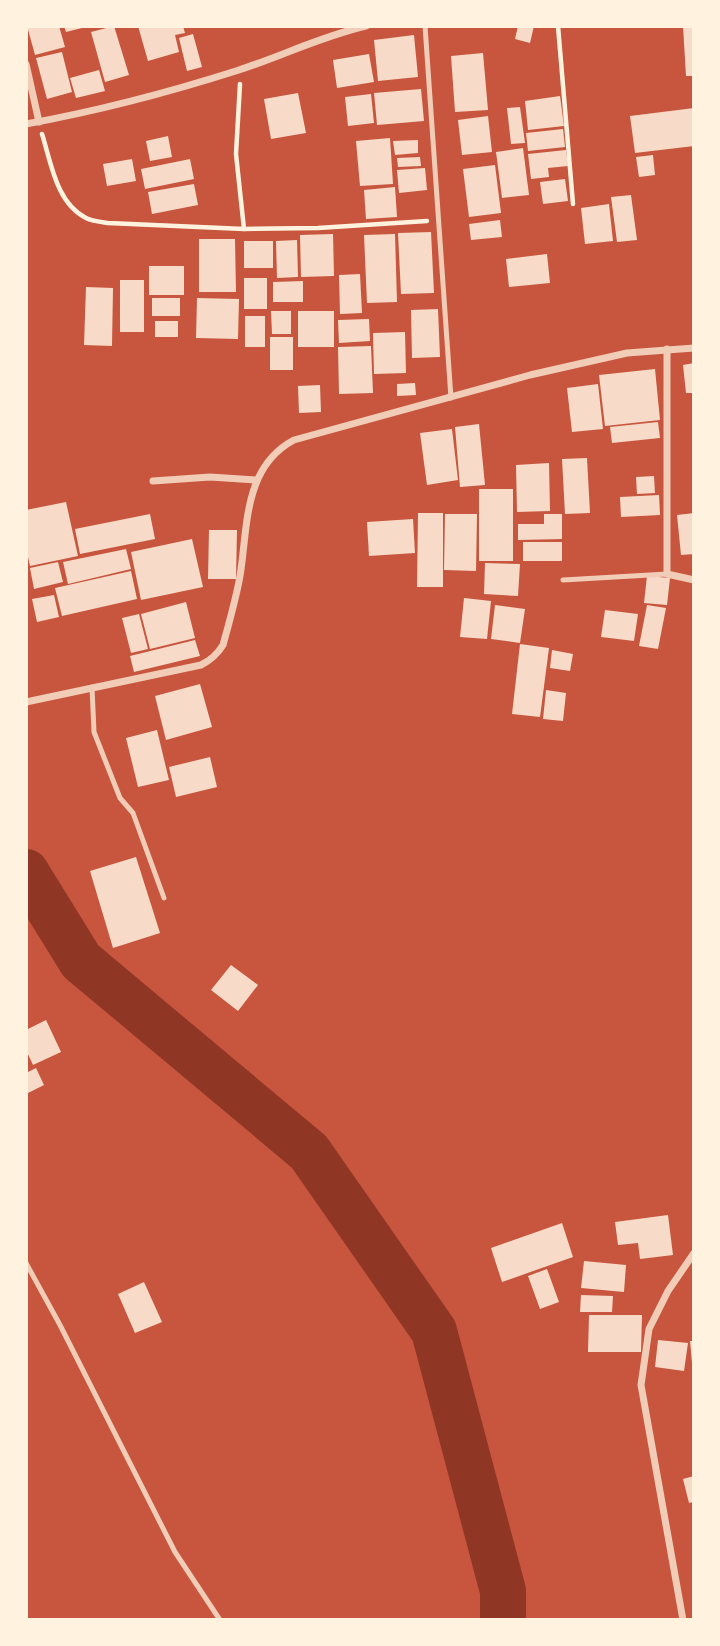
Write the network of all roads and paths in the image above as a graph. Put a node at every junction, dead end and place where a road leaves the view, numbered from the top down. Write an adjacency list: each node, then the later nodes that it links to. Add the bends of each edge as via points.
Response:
1 (366, 26): 5 (street)
2 (425, 26): 9 (lane)
3 (558, 26): 8 (path)
4 (26, 64): 6 (street)
5 (241, 69): 6 (street); 10 (path, via 236,154)
6 (39, 122): 7 (street); 10 (path, via 59,189 87,218 108,223)
7 (26, 124)
8 (573, 204)
9 (438, 221): 10 (path); 13 (lane)
10 (244, 229)
11 (694, 348): 12 (street)
12 (667, 349): 13 (street, via 627,353 530,375); 16 (street)
13 (451, 398): 14 (street, via 294,440 270,458)
14 (256, 480): 15 (street); 19 (street, via 240,578 218,654 201,665)
15 (153, 481)
16 (667, 574): 17 (lane); 18 (street)
17 (563, 580)
18 (694, 580)
19 (92, 687): 20 (street); 21 (lane, via 94,732 120,799 134,813)
20 (26, 702)
21 (164, 898)
22 (694, 1253): 25 (street, via 649,1329 641,1385)
23 (26, 1263): 24 (lane, via 175,1552)
24 (220, 1620)
25 (683, 1620)

